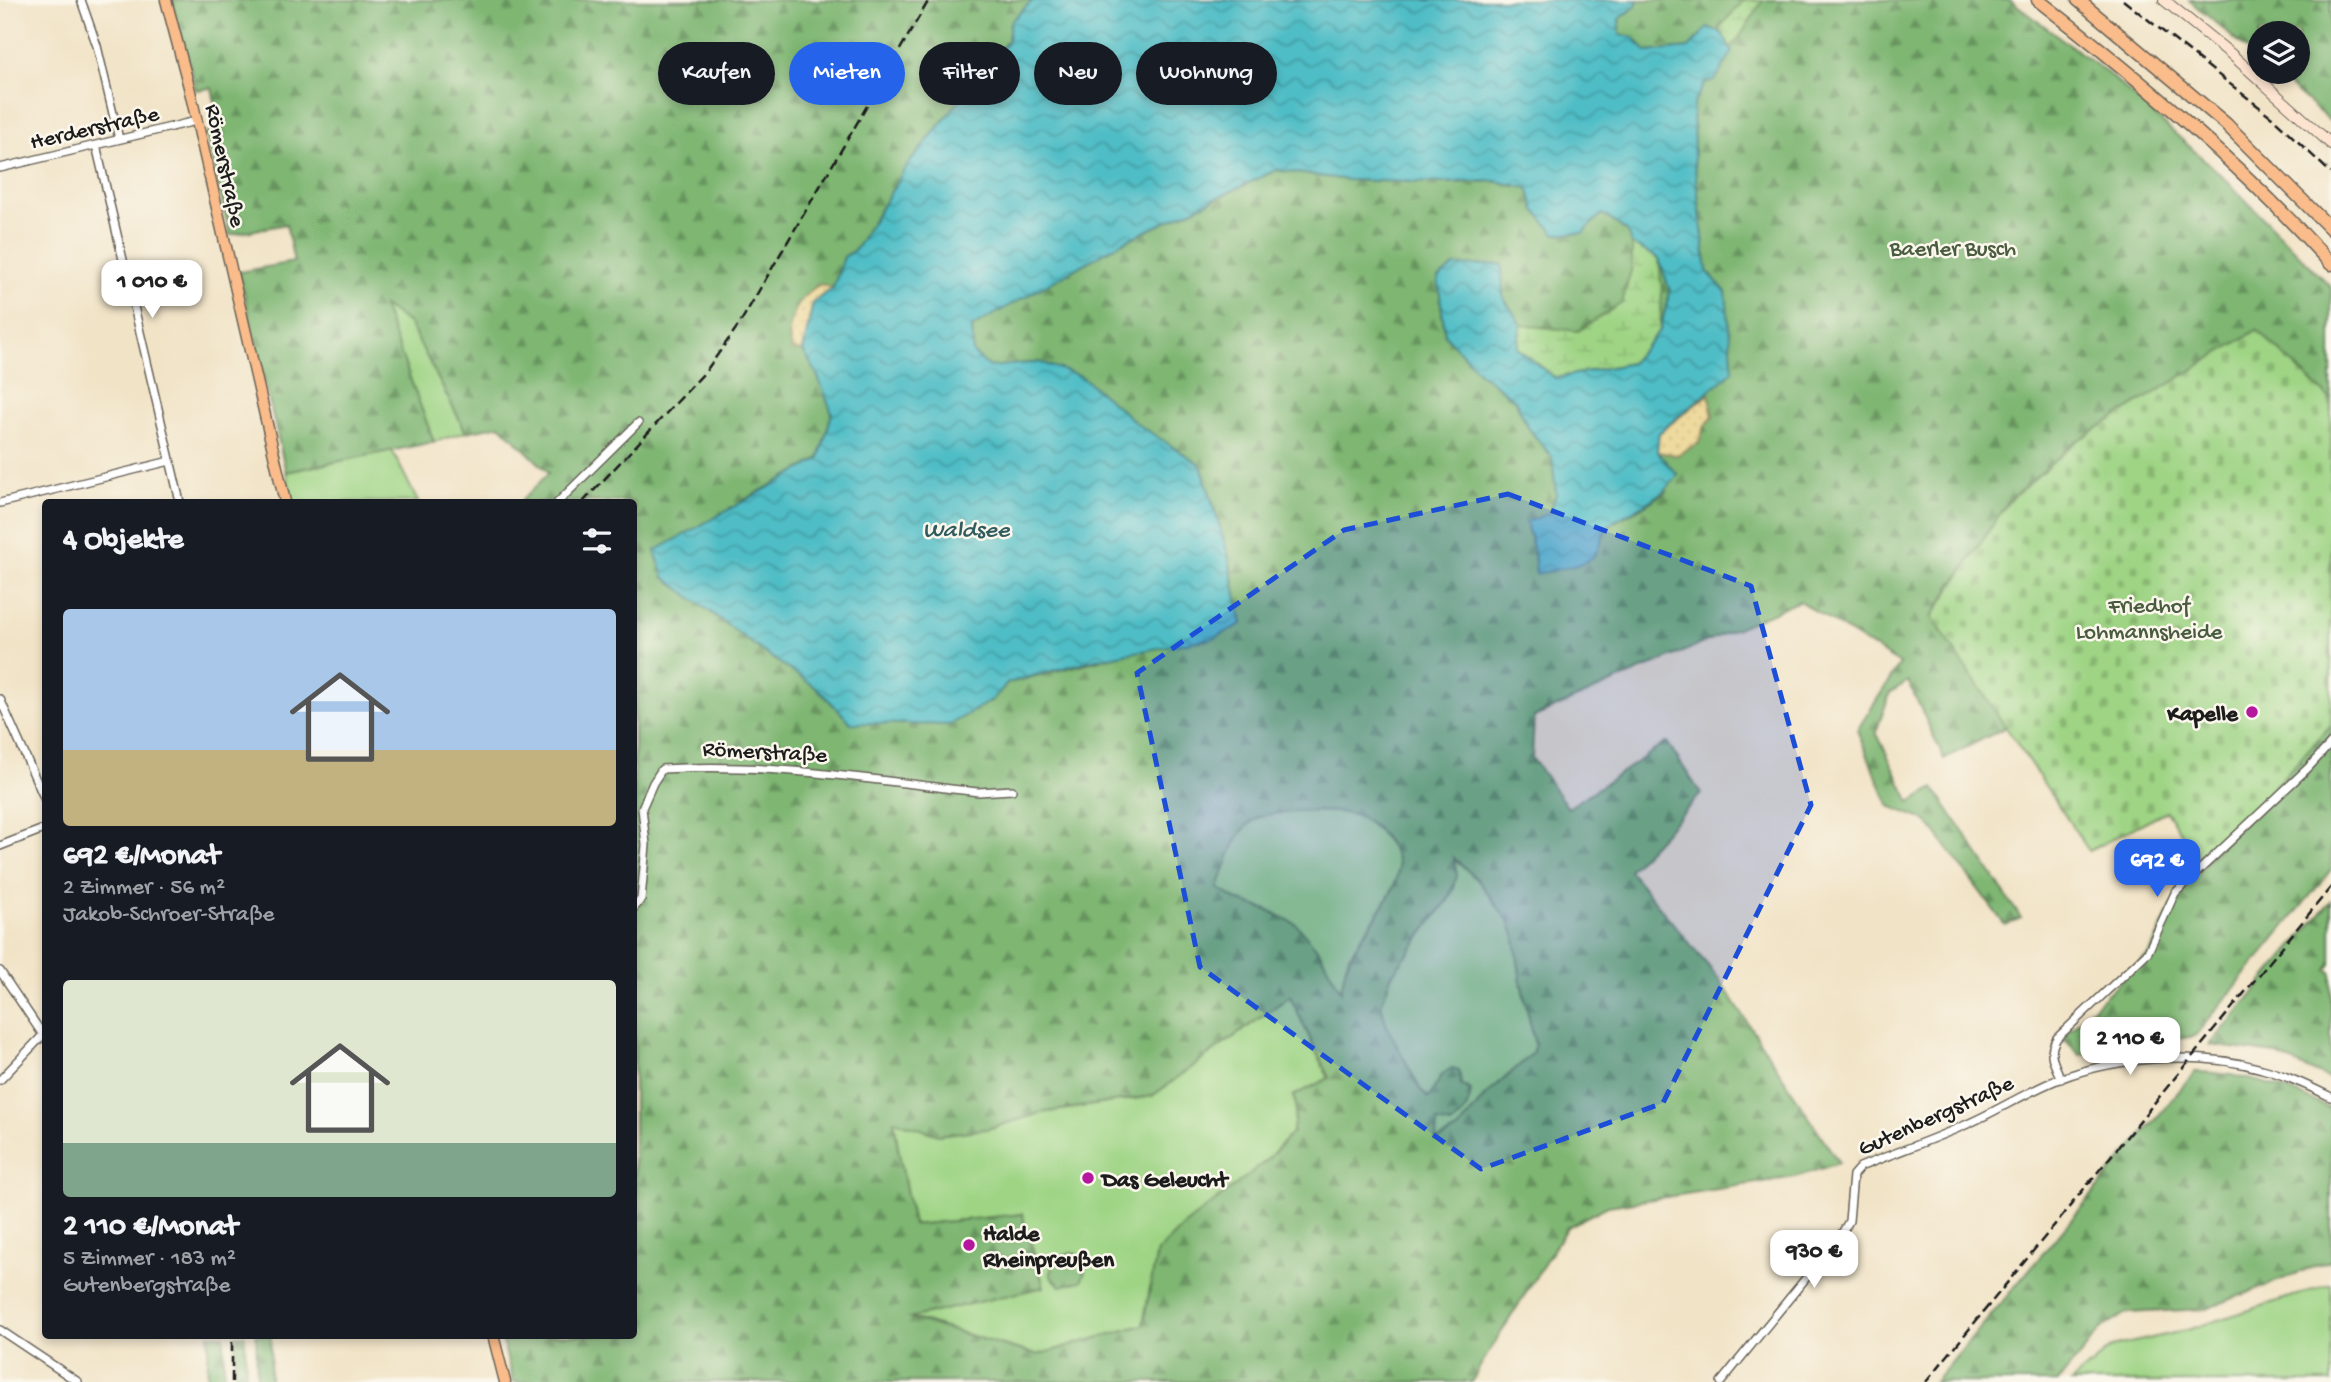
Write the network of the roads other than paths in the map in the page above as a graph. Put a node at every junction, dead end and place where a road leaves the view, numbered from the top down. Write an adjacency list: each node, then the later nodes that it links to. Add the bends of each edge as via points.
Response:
1 (81, 0): 7 (street)
2 (166, 0): 6 (main road, Römerstraße)
3 (2038, 0): 12 (highway, via 2211,144)
4 (2078, 0): 11 (highway, via 2226,124)
5 (2164, 0): 8 (main road)
6 (197, 121): 7 (street, Herderstraße); 16 (main road, Römerstraße)
7 (119, 139): 9 (street, Herderstraße)
8 (2331, 144)
9 (96, 145): 10 (street, Herderstraße); 14 (street)
10 (0, 168)
11 (2331, 229)
12 (2331, 264)
13 (638, 423): 17 (street)
14 (170, 461): 15 (street); 18 (street)
15 (179, 499)
16 (284, 499)
17 (561, 499)
18 (0, 503)
19 (0, 699): 22 (street)
20 (2331, 743): 31 (street, via 2175,893 2148,952 2057,1038 2050,1056)
21 (42, 778): 22 (street)
22 (36, 779): 24 (street)
23 (1012, 790): 27 (street, Römerstraße, via 978,792 750,767 662,769 642,808 646,845)
24 (42, 793)
25 (42, 830): 26 (street)
26 (0, 846)
27 (637, 904)
28 (0, 971): 29 (street)
29 (42, 1031)
30 (42, 1036): 32 (street)
31 (2061, 1079): 33 (street, Gutenbergstraße, via 2134,1062 2227,1061 2296,1080); 38 (street, Gutenbergstraße, via 1964,1126 1860,1167 1853,1175 1849,1221 1841,1235)
32 (0, 1080)
33 (2331, 1097)
34 (0, 1330): 36 (street)
35 (494, 1339): 37 (main road)
36 (78, 1382)
37 (505, 1382)
38 (1721, 1382)

